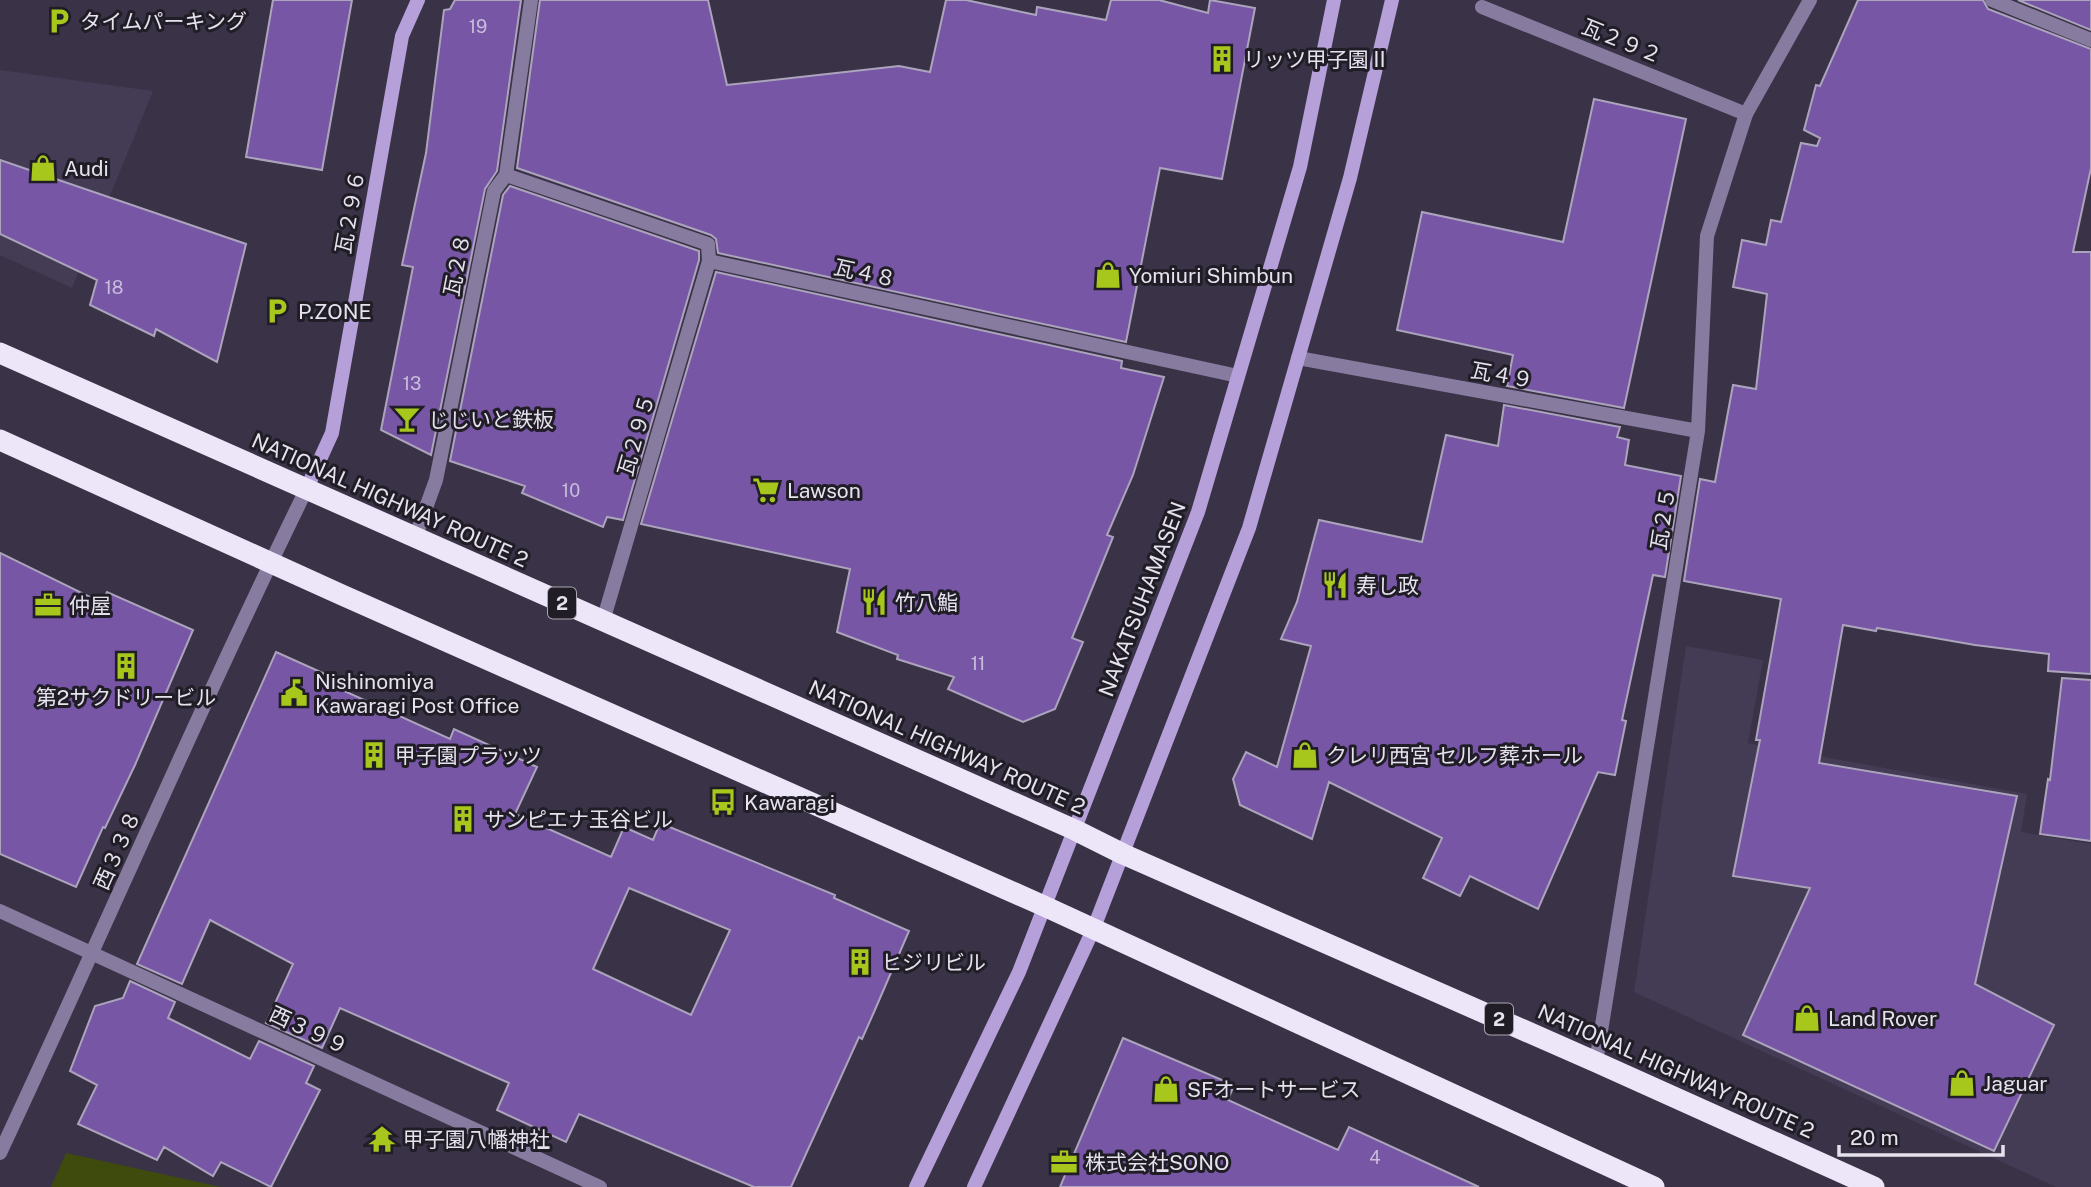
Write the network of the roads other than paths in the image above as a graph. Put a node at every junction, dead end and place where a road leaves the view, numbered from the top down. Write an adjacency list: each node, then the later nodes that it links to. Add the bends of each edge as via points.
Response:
1 (418, 0): 17 (street, 瓦２９６, via 402,36 332,433)
2 (531, 0): 10 (street, 瓦２８)
3 (1334, 0): 14 (street, NAKATSUHAMASEN, via 1300,167)
4 (1392, 0): 13 (street, via 1350,178)
5 (1810, 0): 9 (street, 瓦２５)
6 (1992, 0): 8 (street)
7 (1482, 7): 9 (street, 瓦２９２)
8 (2091, 40)
9 (1746, 114): 15 (street, 瓦２５, via 1707,236)
10 (506, 175): 11 (street, via 708,244); 18 (street, 瓦２８, via 494,191 436,480)
11 (709, 261): 14 (street, 瓦４８); 20 (street, 瓦２９５)
12 (0, 354): 17 (highway, NATIONAL HIGHWAY ROUTE 2 / 2)
13 (1298, 358): 15 (street, 瓦４９); 22 (street, via 1249,528)
14 (1238, 376): 21 (street, NAKATSUHAMASEN, via 1198,512)
15 (1698, 431): 27 (street, 瓦２５)
16 (0, 440): 19 (highway)
17 (306, 490): 18 (highway, NATIONAL HIGHWAY ROUTE 2 / 2); 19 (street, 西３３８)
18 (415, 538): 20 (highway, NATIONAL HIGHWAY ROUTE 2 / 2)
19 (271, 563): 23 (highway); 26 (street, 西３３８)
20 (603, 621): 21 (highway, NATIONAL HIGHWAY ROUTE 2 / 2)
21 (1075, 830): 22 (highway, NATIONAL HIGHWAY ROUTE 2 / 2); 23 (street, NAKATSUHAMASEN)
22 (1123, 854): 25 (street); 27 (highway, NATIONAL HIGHWAY ROUTE 2 / 2)
23 (1044, 906): 25 (highway); 30 (street, NAKATSUHAMASEN, via 1019,972)
24 (0, 911): 26 (street, 西３９９)
25 (1093, 930): 31 (street); 32 (highway)
26 (93, 954): 28 (street, 西３３８); 29 (street, 西３９９)
27 (1596, 1062): 33 (highway, NATIONAL HIGHWAY ROUTE 2 / 2)
28 (0, 1153)
29 (600, 1187)
30 (916, 1187)
31 (974, 1187)
32 (1654, 1187)
33 (1874, 1187)

